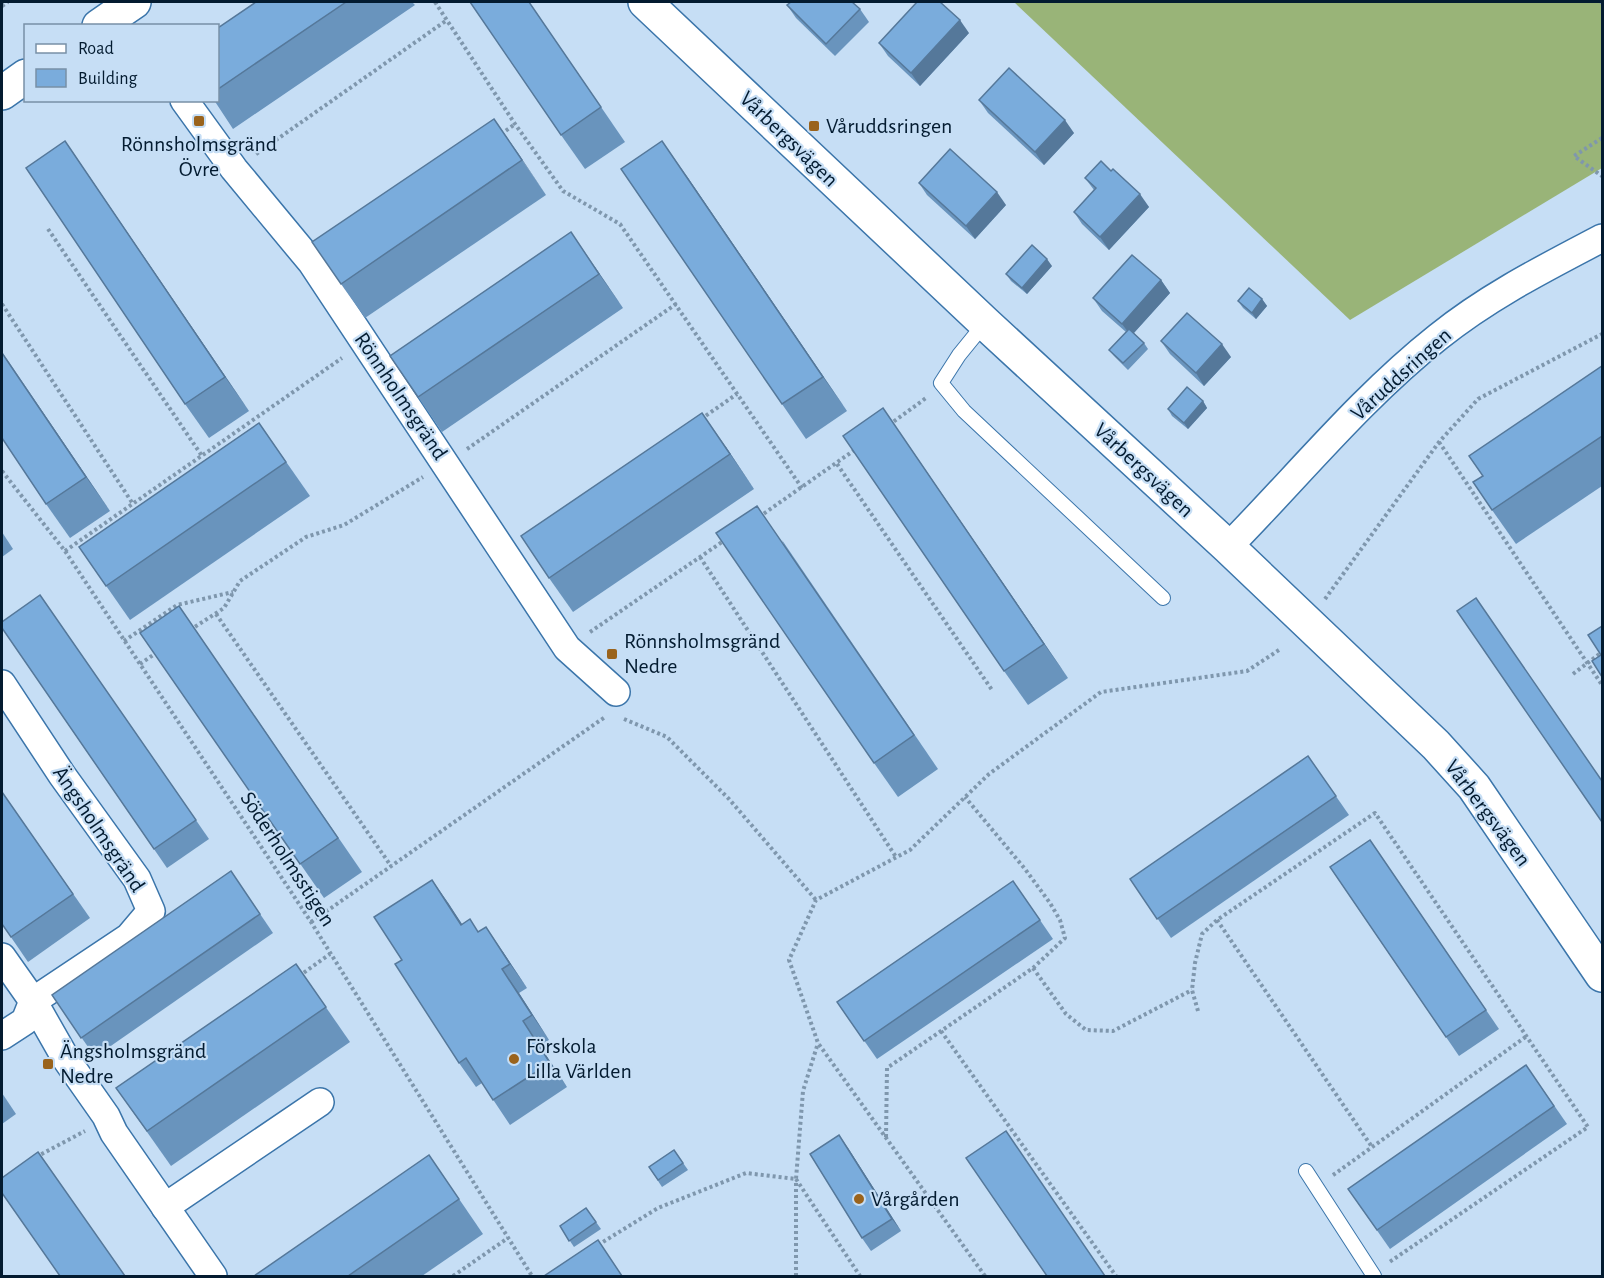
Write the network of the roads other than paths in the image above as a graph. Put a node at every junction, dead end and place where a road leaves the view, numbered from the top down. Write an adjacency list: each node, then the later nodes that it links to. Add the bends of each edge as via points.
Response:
1 (645, 2): 6 (street, Vårbergsvägen)
2 (24, 77): 3 (street)
3 (2, 93)
4 (185, 102): 10 (street, Rönnholmsgränd, via 234,169 312,263 567,648)
5 (1602, 238): 7 (street, Våruddsringen, via 1513,285 1438,337 1350,418)
6 (985, 323): 7 (street, Vårbergsvägen); 8 (lane, via 940,383 964,411)
7 (1228, 547): 12 (street, Vårbergsvägen, via 1474,787)
8 (1163, 598)
9 (2, 684): 13 (street, Ängsholmsgränd, via 137,879 151,911 129,937)
10 (613, 703)
11 (2, 957): 13 (street)
12 (1602, 975)
13 (33, 1001): 14 (street, Ängsholmsgränd, via 25,1021); 17 (street, via 66,1059)
14 (2, 1036)
15 (320, 1102): 17 (street)
16 (1306, 1171): 18 (lane)
17 (165, 1207): 19 (street)
18 (1373, 1275)
19 (213, 1276)

